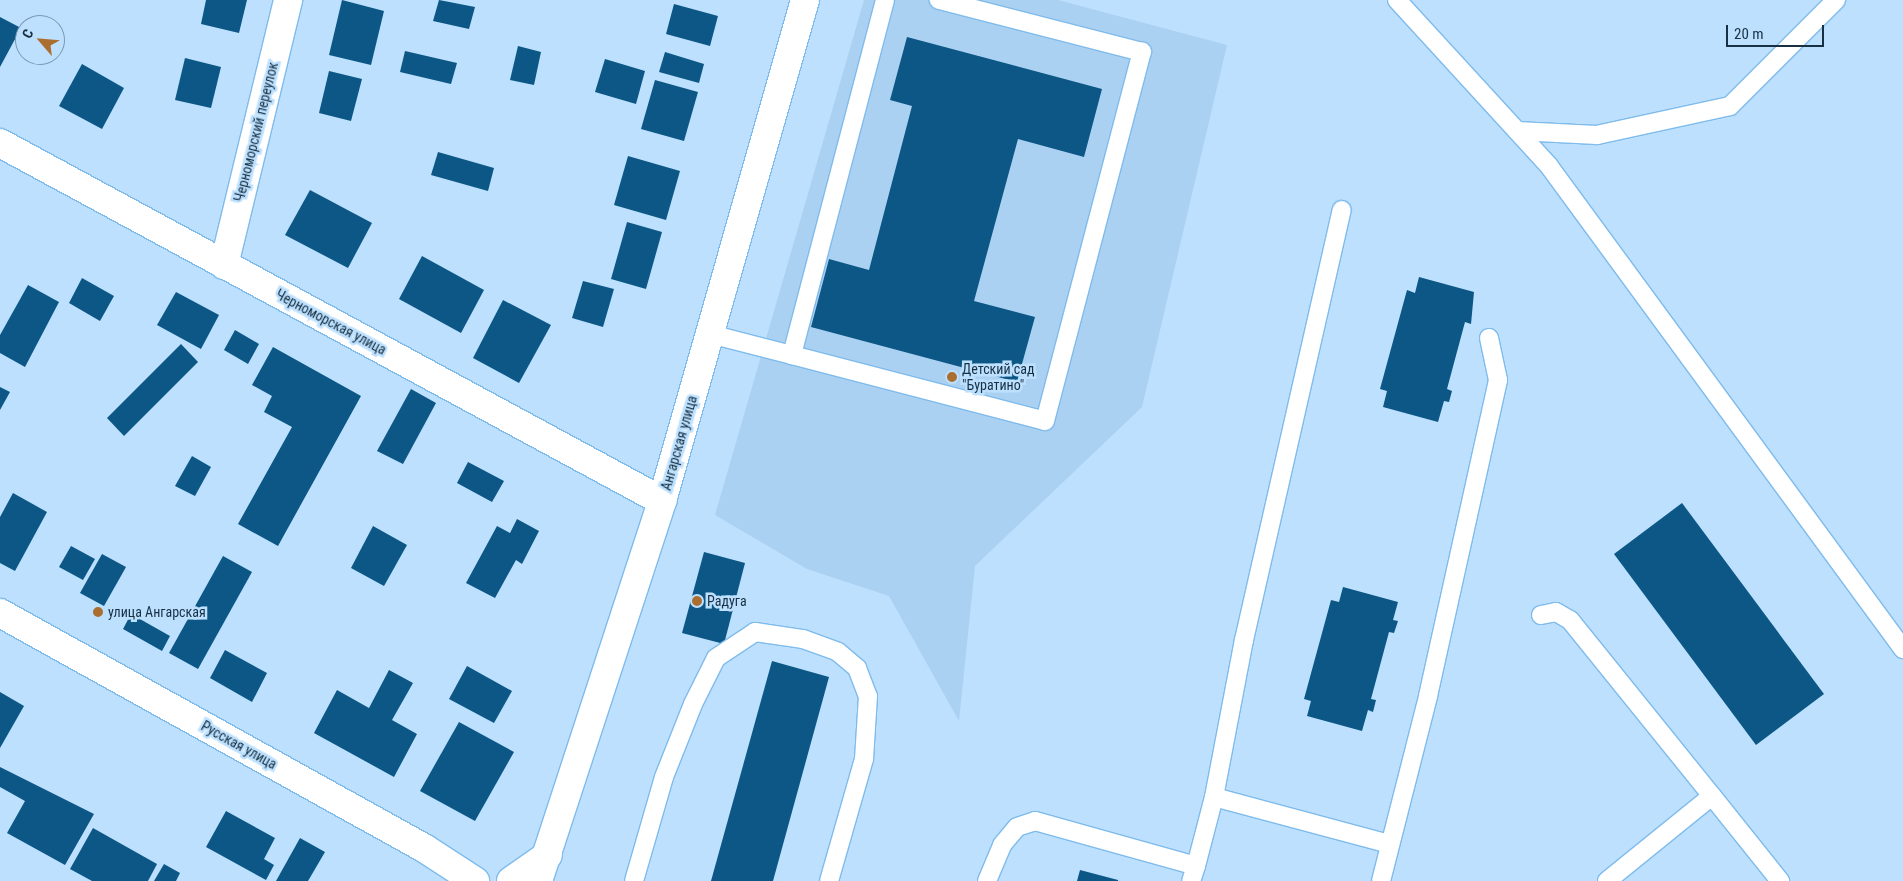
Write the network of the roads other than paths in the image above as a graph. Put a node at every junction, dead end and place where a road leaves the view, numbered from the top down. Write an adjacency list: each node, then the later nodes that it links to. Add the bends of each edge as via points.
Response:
1 (288, 0): 10 (main road, Черноморский переулок)
2 (805, 0): 11 (main road, Ангарская улица)
3 (885, 0): 13 (lane)
4 (939, 0): 13 (lane, via 1142,52 1045,421)
5 (1836, 0): 7 (lane, via 1730,106 1597,135)
6 (1406, 4): 7 (lane)
7 (1517, 131): 17 (lane, via 1549,166)
8 (0, 142): 10 (main road, Черноморская улица)
9 (1342, 210): 19 (lane, via 1252,602)
10 (224, 265): 14 (main road, Черноморская улица)
11 (710, 334): 13 (lane); 14 (main road, Ангарская улица)
12 (1489, 338): 20 (lane, via 1498,380 1428,696)
13 (792, 355)
14 (662, 501): 21 (main road, Ангарская улица)
15 (0, 613): 23 (main road, Русская улица, via 424,848)
16 (1541, 615): 18 (lane, via 1556,612 1570,620)
17 (1903, 649)
18 (1712, 796): 30 (lane); 31 (lane)
19 (1214, 797): 20 (lane); 22 (lane)
20 (1390, 844): 29 (lane)
21 (548, 855): 24 (main road); 25 (main road, Ангарская улица)
22 (1193, 873): 28 (lane, via 1034,821 1018,827 1002,845)
23 (475, 881)
24 (511, 881)
25 (538, 881)
26 (634, 881): 27 (lane, via 664,777 693,704 716,658 755,632 803,639 838,652 857,668 868,696 864,759)
27 (829, 881)
28 (987, 881)
29 (1381, 881)
30 (1607, 881)
31 (1780, 881)

